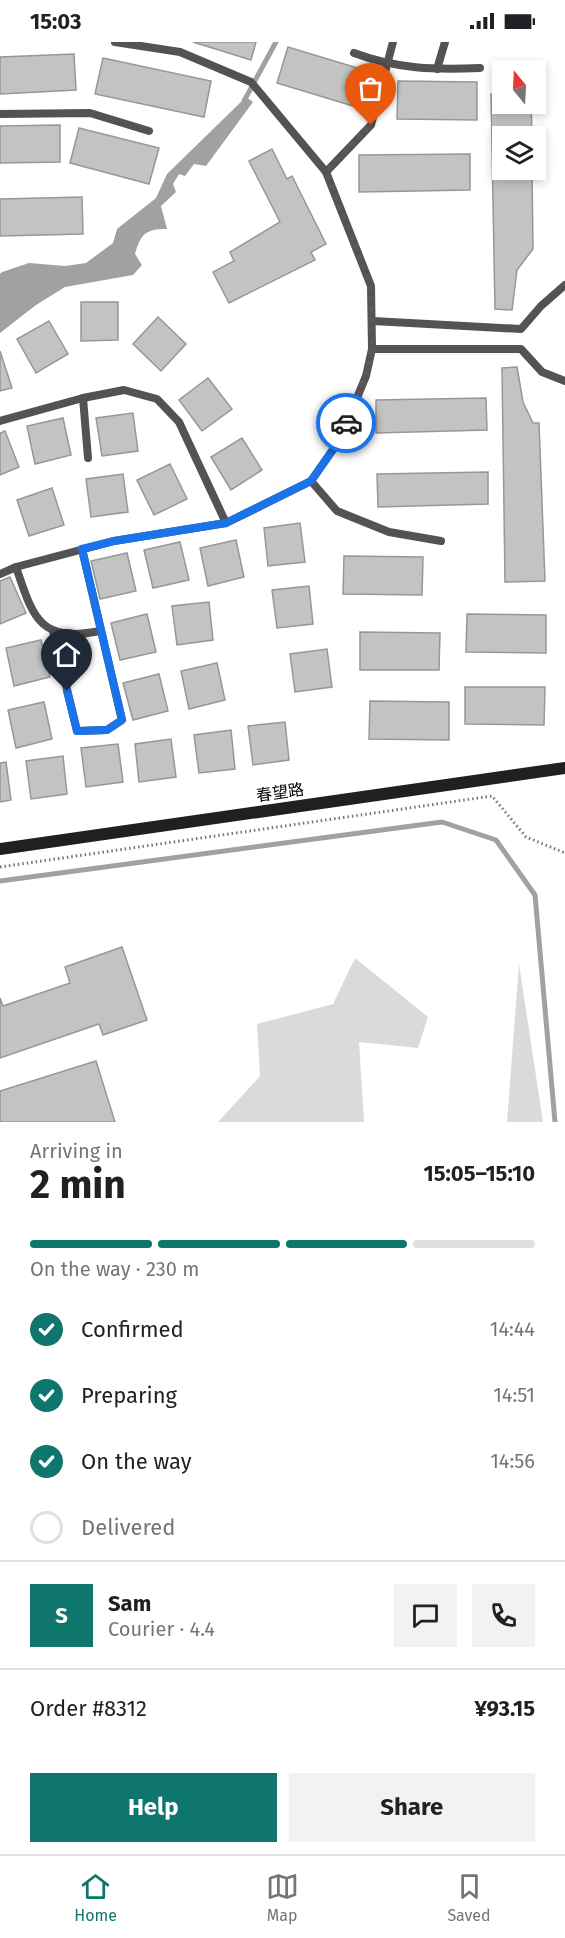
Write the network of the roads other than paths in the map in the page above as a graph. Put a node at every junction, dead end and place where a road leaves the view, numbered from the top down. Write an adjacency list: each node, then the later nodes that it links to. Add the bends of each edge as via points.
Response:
1 (115, 42): 10 (lane, via 180,52 251,82)
2 (393, 42): 5 (lane)
3 (445, 42): 7 (lane)
4 (354, 53): 5 (lane)
5 (387, 65): 7 (lane); 10 (lane, via 371,125)
6 (480, 68): 7 (lane)
7 (437, 69)
8 (0, 114): 9 (lane, via 90,113)
9 (149, 131)
10 (326, 172): 12 (lane, via 371,285)
11 (565, 285): 12 (lane, via 521,329)
12 (373, 321): 13 (lane)
13 (372, 349): 14 (lane, via 521,349 542,372); 18 (lane, via 366,376 339,441)
14 (565, 381)
15 (83, 398): 16 (lane); 17 (lane); 19 (lane, via 124,390 157,399 179,422)
16 (0, 421)
17 (88, 458)
18 (311, 481): 19 (lane); 20 (lane, via 337,511 389,532)
19 (226, 523): 21 (lane)
20 (441, 541)
21 (82, 549): 22 (lane); 25 (lane)
22 (16, 567): 23 (lane); 24 (lane, via 32,612)
23 (0, 574)
24 (53, 631): 25 (lane, via 73,637); 25 (lane, via 77,731 107,730 122,720)
25 (100, 631)
26 (565, 768): 27 (street, 春望路)
27 (0, 849)

